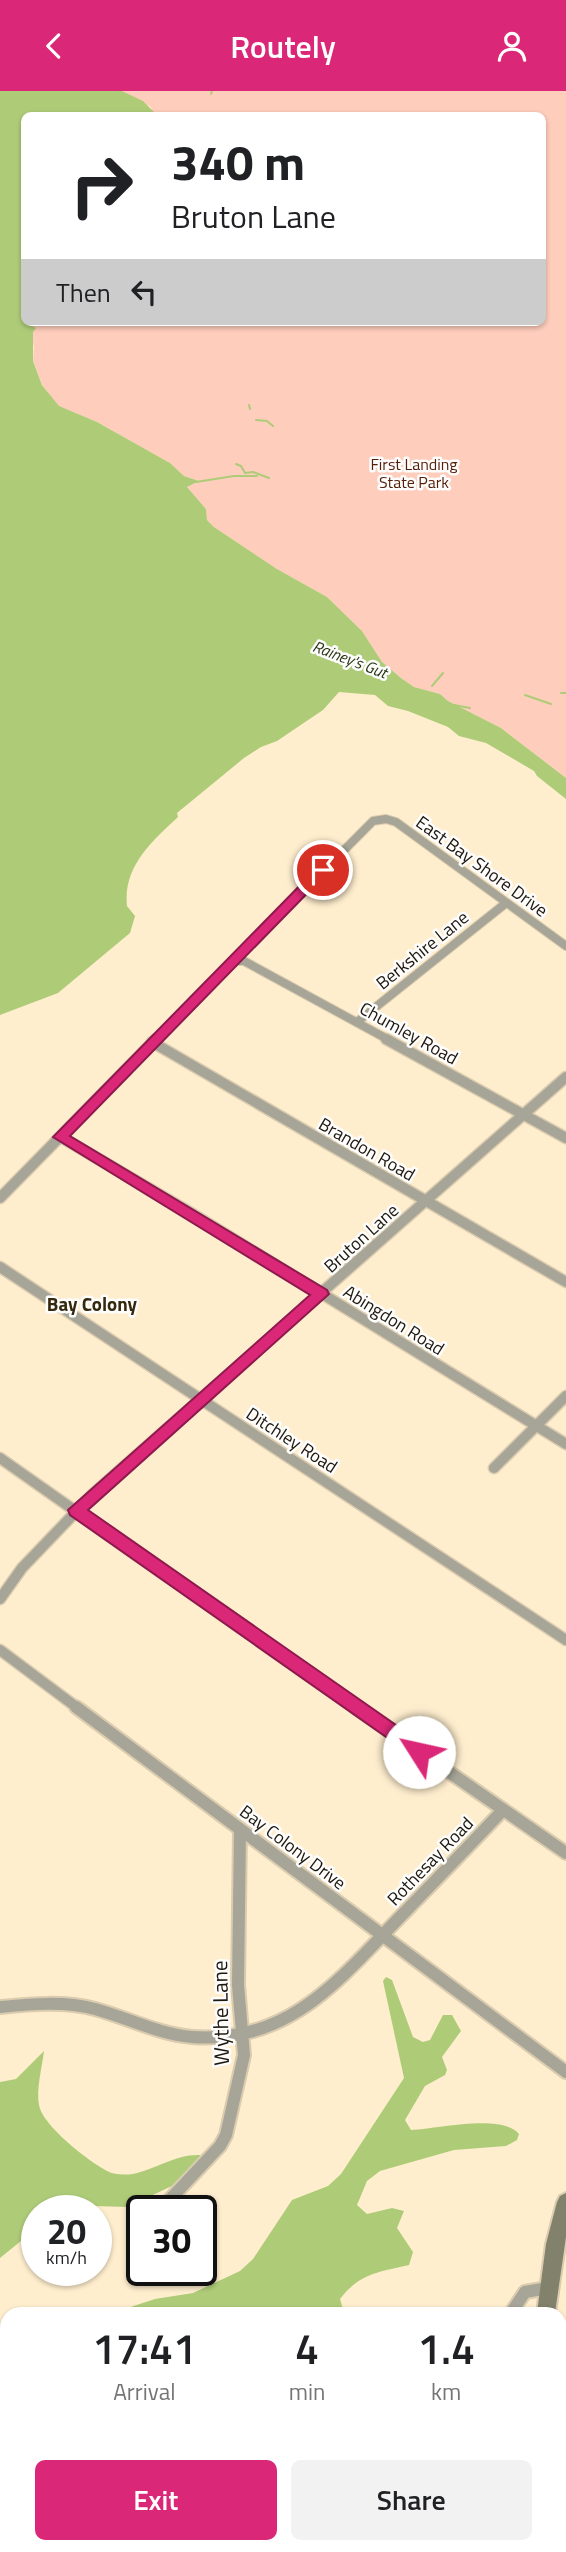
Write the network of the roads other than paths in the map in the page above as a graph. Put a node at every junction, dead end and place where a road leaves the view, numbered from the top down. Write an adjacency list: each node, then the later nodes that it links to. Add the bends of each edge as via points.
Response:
1 (506, 903): 2 (street, East Bay Shore Drive); 3 (street, East Bay Shore Drive, via 396,823 377,820 357,835); 4 (street, Berkshire Lane)
2 (566, 946)
3 (236, 961): 4 (street, Chumley Road, via 256,967); 5 (street)
4 (357, 1022): 7 (street, Chumley Road)
5 (152, 1042): 8 (street); 11 (street, Brandon Road)
6 (566, 1077): 7 (street, Bruton Lane)
7 (524, 1115): 9 (street, Chumley Road); 11 (street, Bruton Lane)
8 (61, 1137): 10 (street); 14 (street, Abingdon Road)
9 (566, 1138)
10 (0, 1198)
11 (426, 1201): 13 (street, Brandon Road); 14 (street, Bruton Lane)
12 (0, 1267): 16 (street, Ditchley Road)
13 (566, 1282)
14 (321, 1294): 16 (street, Bruton Lane); 17 (street, Abingdon Road)
15 (566, 1396): 17 (street)
16 (200, 1401): 21 (street, Bruton Lane); 23 (street, Ditchley Road)
17 (536, 1426): 18 (street, Abingdon Road); 20 (street)
18 (566, 1444)
19 (0, 1458): 21 (street)
20 (494, 1468)
21 (76, 1510): 22 (street, Bruton Lane, via 22,1567); 25 (street)
22 (0, 1599)
23 (566, 1640)
24 (0, 1650): 26 (street, Bay Colony Drive)
25 (503, 1810): 27 (street); 28 (street, Rothesay Road)
26 (240, 1830): 28 (street, Bay Colony Drive); 30 (street, Wythe Lane, via 238,1985)
27 (566, 1853)
28 (382, 1936): 30 (street, Rothesay Road, via 315,2003 272,2026); 31 (street, Bay Colony Drive)
29 (0, 2007): 30 (street, Rothesay Road, via 66,2004 171,2034)
30 (244, 2034): 32 (street, Wythe Lane, via 226,2135)
31 (566, 2073)
32 (174, 2195)
33 (566, 2202): 34 (street)
34 (548, 2288): 35 (street, via 525,2292); 36 (street)
35 (514, 2307)
36 (546, 2307)

